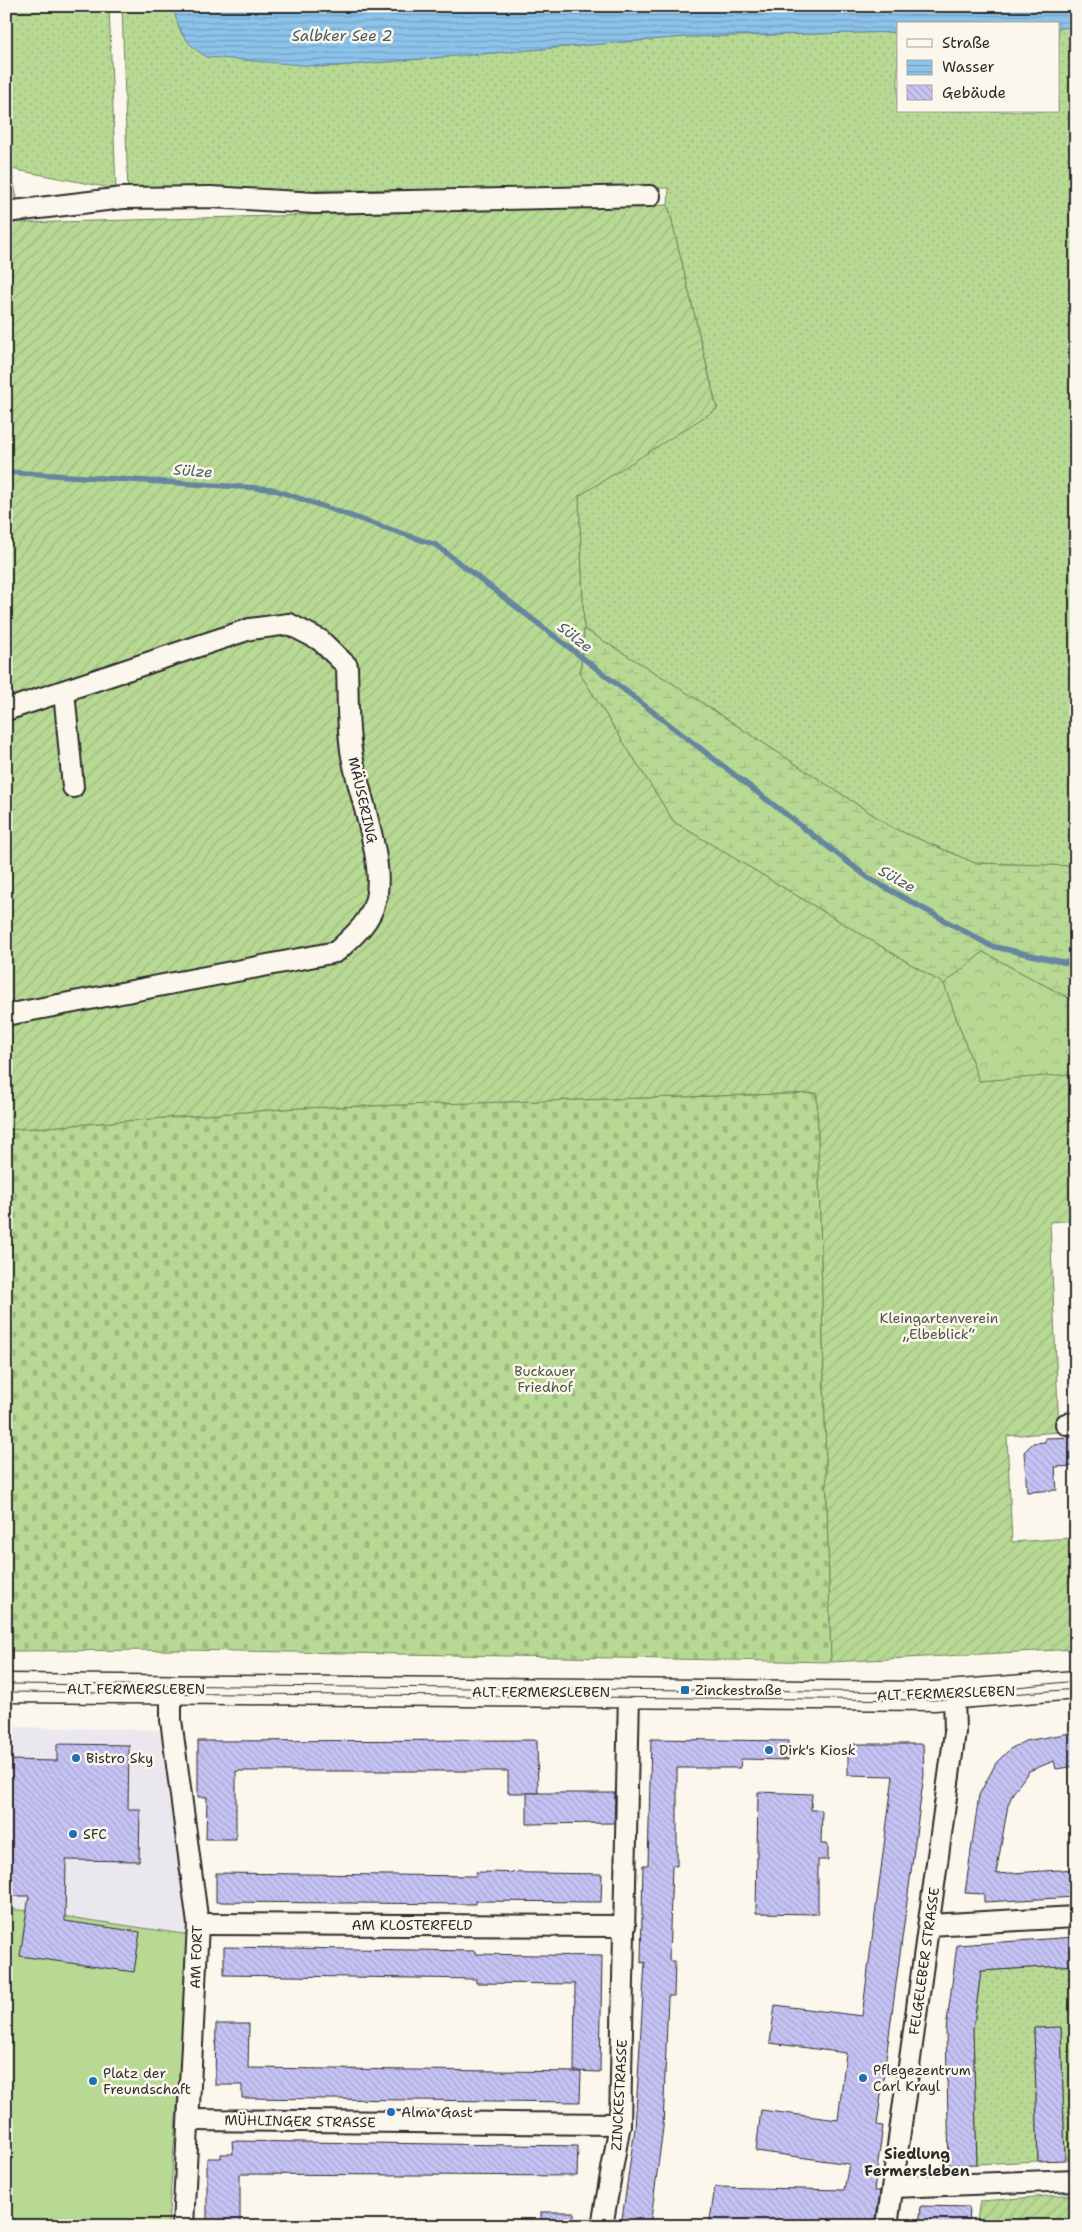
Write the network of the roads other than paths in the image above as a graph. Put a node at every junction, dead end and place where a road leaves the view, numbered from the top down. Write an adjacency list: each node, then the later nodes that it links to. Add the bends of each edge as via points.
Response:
1 (650, 196): 2 (street, via 315,203 211,197 123,198)
2 (6, 212)
3 (64, 690): 4 (street, MÄUSERING); 5 (street); 6 (street, MÄUSERING, via 250,629 289,624 320,640 348,666 351,750 376,857 379,883 376,901 362,928 336,952)
4 (6, 710)
5 (73, 787)
6 (6, 1015)
7 (1076, 1685): 11 (main road, ALT FERMERSLEBEN)
8 (6, 1688): 9 (main road, ALT FERMERSLEBEN)
9 (171, 1689): 10 (main road, ALT FERMERSLEBEN); 13 (street, AM FORT, via 171,1720)
10 (629, 1693): 11 (main road, ALT FERMERSLEBEN); 15 (street, ZINCKESTRASSE)
11 (954, 1696): 14 (street, FELGELEBER STRASSE, via 955,1732)
12 (1076, 1917): 14 (street)
13 (198, 1924): 15 (street, AM KLOSTERFELD); 16 (street, AM FORT)
14 (929, 1925): 19 (street, FELGELEBER STRASSE)
15 (625, 1926): 17 (street, ZINCKESTRASSE)
16 (190, 2120): 17 (street, MÜHLINGER STRASSE); 20 (street, AM FORT)
17 (620, 2124): 21 (street, ZINCKESTRASSE)
18 (1076, 2180): 19 (street)
19 (893, 2187): 22 (street, FELGELEBER STRASSE)
20 (183, 2226)
21 (602, 2226)
22 (888, 2226)

